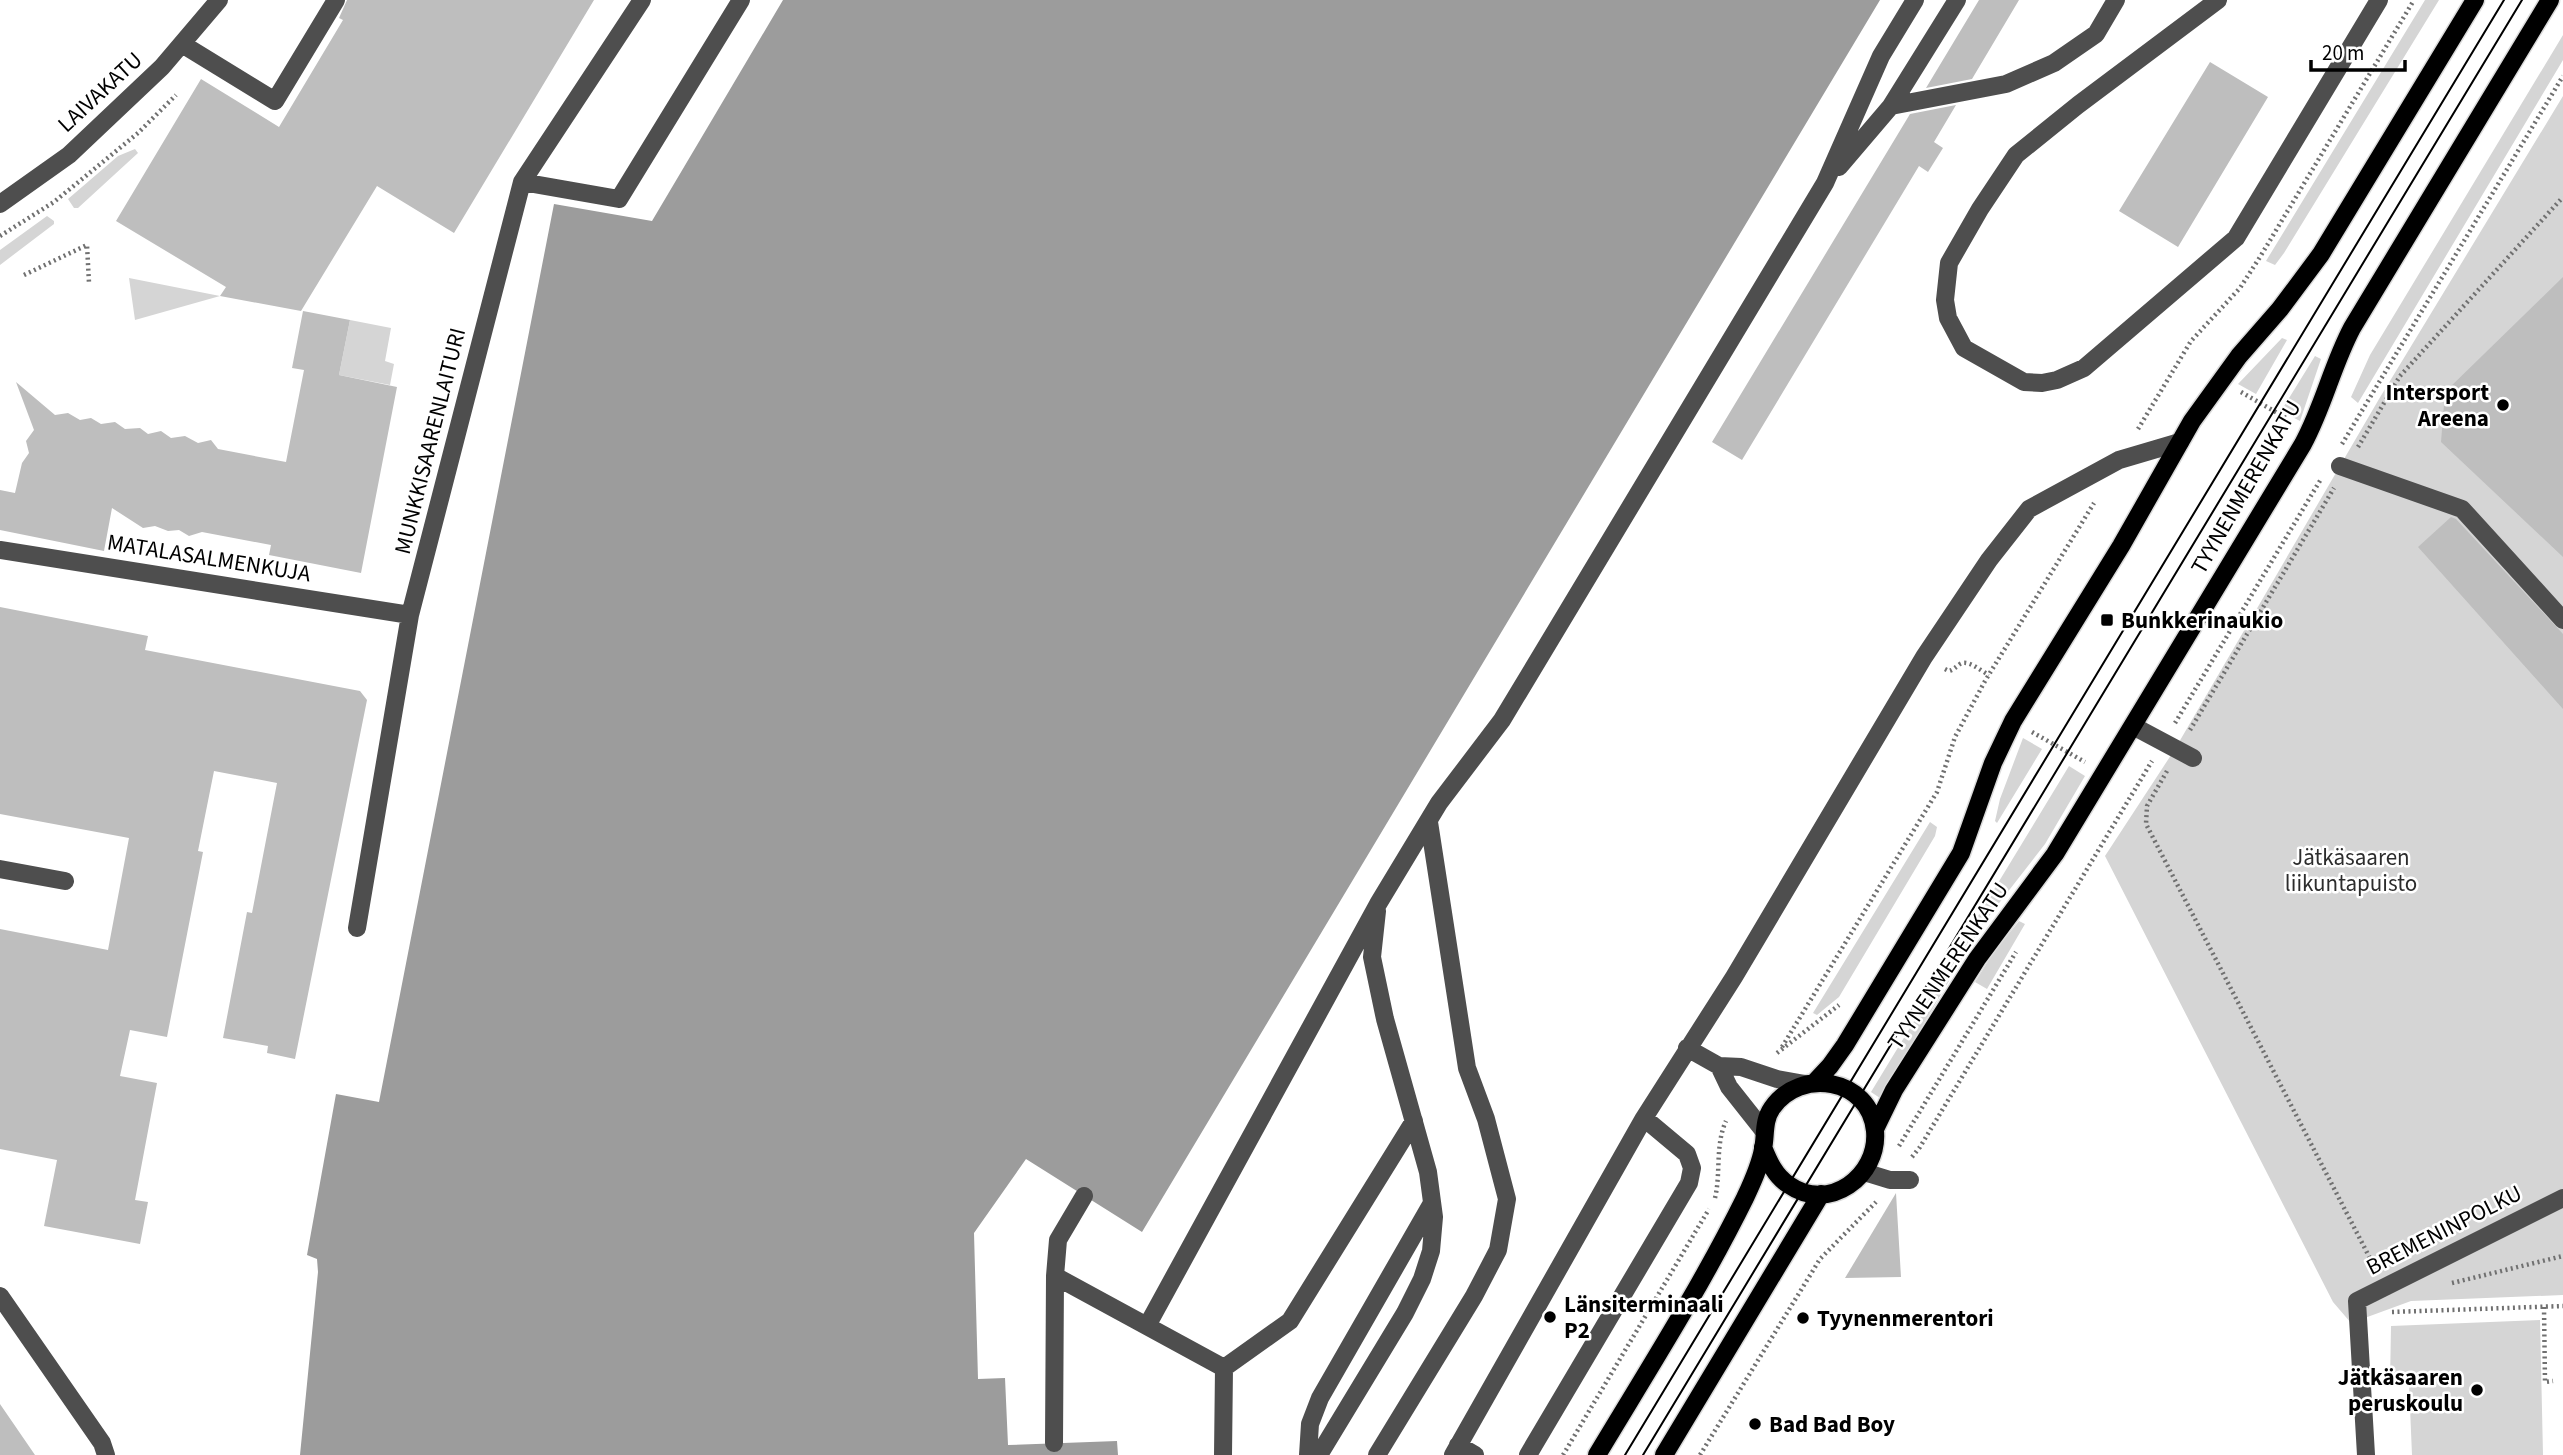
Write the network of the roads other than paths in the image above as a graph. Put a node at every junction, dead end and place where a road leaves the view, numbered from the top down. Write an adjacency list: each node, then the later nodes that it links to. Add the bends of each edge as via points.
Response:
1 (219, 0): 12 (street, LAIVAKATU)
2 (336, 0): 12 (street, via 275,101)
3 (642, 0): 14 (street, MUNKKISAARENLAITURI)
4 (741, 0): 14 (street, via 619,199)
5 (1915, 0): 15 (street, via 1881,56)
6 (1957, 0): 13 (street)
7 (2116, 0): 13 (street, via 2096,34 2054,63 2006,84)
8 (2218, 0): 9 (street, via 2016,155 1949,263 1948,318 1964,348 2024,382 2057,380 2084,368 2236,238)
9 (2379, 0)
10 (2475, 0): 17 (main road, TYYNENMERENKATU, via 2321,254 2221,380)
11 (2550, 0): 22 (main road, TYYNENMERENKATU, via 2353,328 2310,431)
12 (182, 44): 16 (street, LAIVAKATU, via 69,155)
13 (1891, 106): 15 (street)
14 (522, 182): 20 (street, MUNKKISAARENLAITURI)
15 (1825, 183): 24 (street, via 1502,720)
16 (0, 204)
17 (2180, 442): 29 (street, via 2119,460 2029,509 1924,657); 31 (main road, TYYNENMERENKATU, via 2013,721 1961,853 1845,1045)
18 (2337, 464): 21 (street, via 2462,509)
19 (0, 550): 20 (street, MATALASALMENKUJA)
20 (410, 615): 28 (street, MUNKKISAARENLAITURI)
21 (2563, 620)
22 (2133, 726): 23 (street); 34 (main road, TYYNENMERENKATU, via 2055,854 1977,959 1894,1090)
23 (2178, 750)
24 (1429, 822): 27 (street); 52 (street, via 1467,1068 1507,1199 1498,1250)
25 (0, 869): 26 (street)
26 (65, 881)
27 (1378, 904): 33 (street, via 1373,957); 44 (street)
28 (357, 928)
29 (1688, 1048): 30 (street); 32 (street)
30 (1719, 1066): 31 (street); 35 (street)
31 (1810, 1083): 34 (main road, via 1847,1089 1869,1112); 35 (main road, TYYNENMERENKATU, via 1785,1093 1771,1109)
32 (1644, 1118): 47 (street); 54 (street, via 1688,1154 1692,1168 1689,1183)
33 (1414, 1121): 41 (street, via 1429,1172); 45 (street, via 1290,1321)
34 (1875, 1129): 36 (main road, TYYNENMERENKATU, via 1875,1148)
35 (1763, 1138): 38 (main road, via 1772,1169 1788,1185); 55 (main road, TYYNENMERENKATU, via 1750,1187 1708,1272)
36 (1864, 1172): 37 (street); 38 (main road, via 1840,1191)
37 (1910, 1180)
38 (1821, 1194): 56 (main road)
39 (1084, 1196): 42 (street, via 1058,1240)
40 (2563, 1198): 57 (street, BREMENINPOLKU, via 2357,1301)
41 (1432, 1203): 50 (street, via 1320,1398 1310,1424); 51 (street, via 1431,1251 1422,1279)
42 (1055, 1276): 44 (street); 46 (street)
43 (0, 1296): 48 (street)
44 (1147, 1326): 45 (street)
45 (1224, 1368): 49 (street)
46 (1054, 1443)
47 (1455, 1450): 53 (street)
48 (106, 1455)
49 (1223, 1455)
50 (1308, 1455)
51 (1320, 1455)
52 (1377, 1455)
53 (1475, 1455)
54 (1528, 1455)
55 (1597, 1455)
56 (1664, 1455)
57 (2366, 1455)

